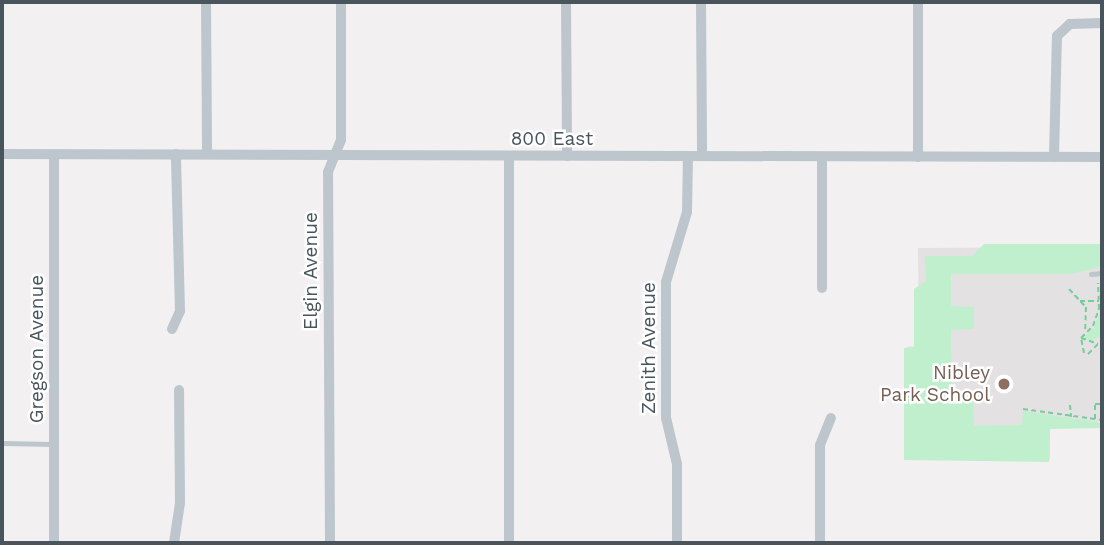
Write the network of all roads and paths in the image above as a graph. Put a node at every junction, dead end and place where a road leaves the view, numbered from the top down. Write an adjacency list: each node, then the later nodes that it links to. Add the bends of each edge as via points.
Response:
1 (206, 2): 8 (street)
2 (341, 2): 15 (street, Elgin Avenue, via 341,140)
3 (566, 2): 12 (street)
4 (701, 2): 14 (street)
5 (918, 2): 17 (street)
6 (1102, 23): 18 (street, via 1062,28 1054,46)
7 (176, 154): 8 (street, 800 East); 10 (street, 800 East); 27 (street, via 180,311)
8 (207, 154): 15 (street, 800 East)
9 (2, 155): 10 (street, 800 East)
10 (54, 155): 43 (street, Gregson Avenue)
11 (509, 156): 12 (street, 800 East); 15 (street, 800 East); 47 (street)
12 (566, 156): 13 (street, 800 East)
13 (688, 156): 14 (street, 800 East); 48 (street, Zenith Avenue, via 687,212 666,282 666,418 678,473)
14 (702, 156): 16 (street, 800 East)
15 (334, 157): 46 (street, Elgin Avenue, via 328,172)
16 (822, 157): 17 (street, 800 East); 23 (street)
17 (918, 157): 18 (street, 800 East)
18 (1054, 157): 19 (street, 800 East)
19 (1102, 157)
20 (1102, 273): 21 (lane)
21 (1091, 274)
22 (1097, 281): 26 (path)
23 (822, 288)
24 (1069, 289): 25 (path)
25 (1080, 301): 26 (path); 28 (path, via 1088,313)
26 (1100, 301): 28 (path, via 1093,326)
27 (172, 329)
28 (1084, 333): 29 (path)
29 (1081, 338): 31 (path); 32 (path)
30 (1102, 340): 31 (path)
31 (1098, 344): 33 (path)
32 (1084, 353)
33 (1088, 354)
34 (179, 390): 45 (street, via 180,503)
35 (1102, 404): 40 (path, via 1095,404)
36 (1070, 405): 39 (path)
37 (1023, 409): 39 (path)
38 (831, 418): 49 (street, via 820,445)
39 (1071, 418): 40 (path)
40 (1095, 420): 41 (path)
41 (1102, 420)
42 (2, 443): 43 (lane)
43 (54, 444): 44 (street, Gregson Avenue)
44 (54, 543)
45 (174, 543)
46 (330, 543)
47 (509, 543)
48 (677, 543)
49 (820, 543)

